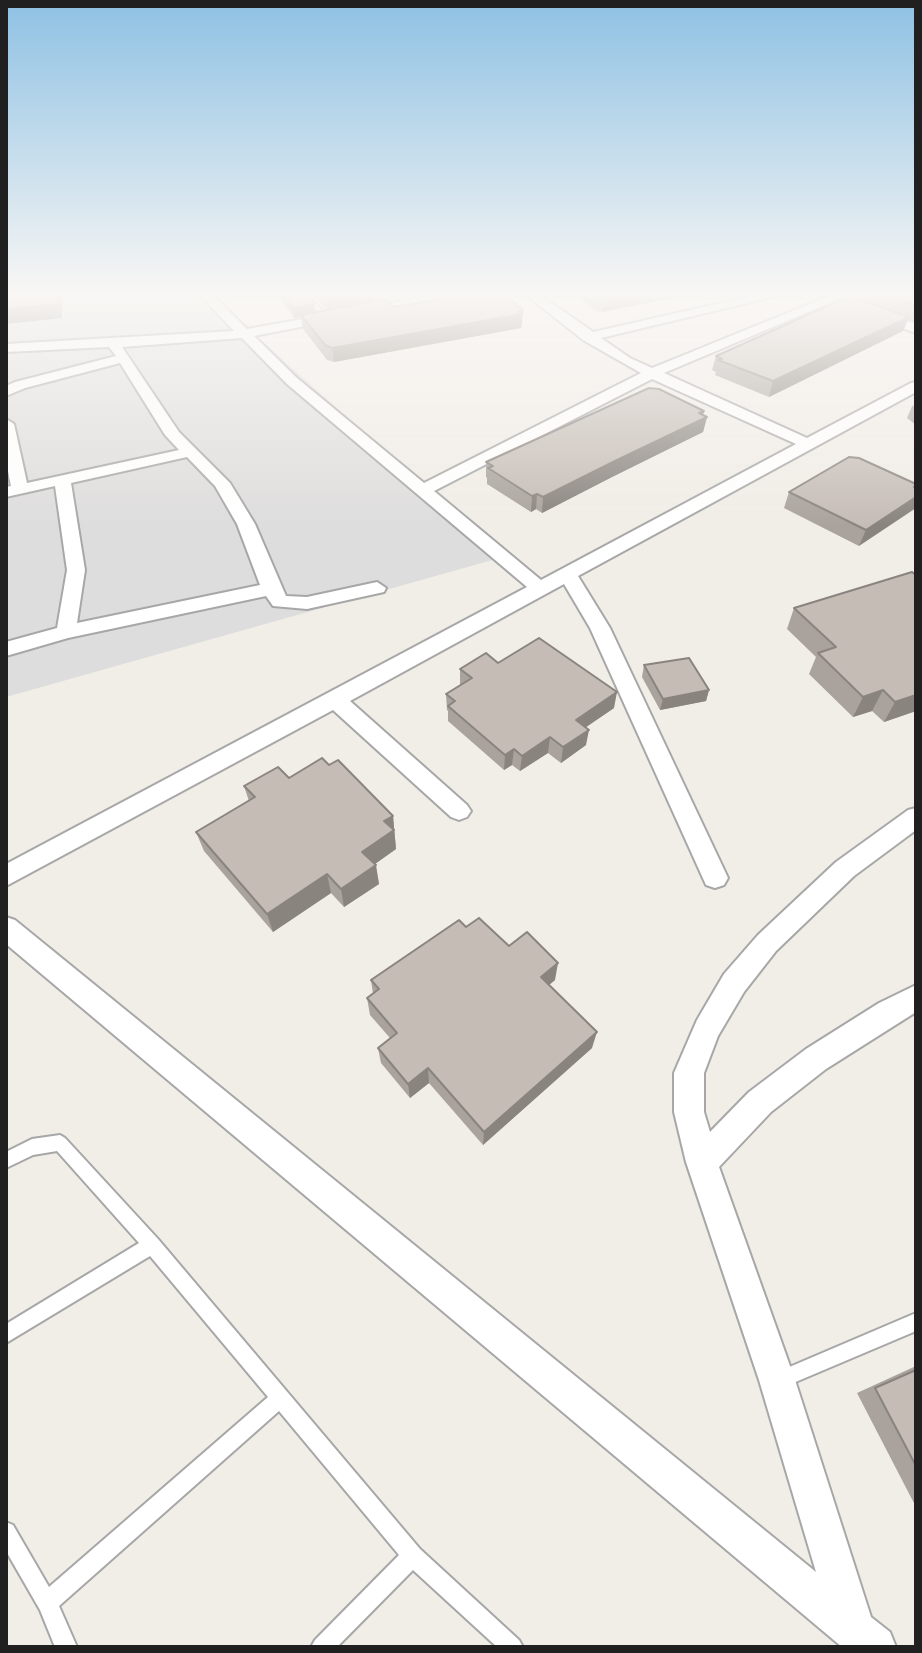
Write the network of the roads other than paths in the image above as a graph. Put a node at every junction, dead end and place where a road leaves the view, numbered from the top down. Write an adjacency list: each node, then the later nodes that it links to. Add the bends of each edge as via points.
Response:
1 (73, 371): 8 (street)
2 (132, 371): 11 (street)
3 (283, 371): 13 (street)
4 (648, 371): 6 (street)
5 (657, 371): 6 (street)
6 (652, 373): 10 (street); 13 (street)
7 (916, 386): 10 (street)
8 (6, 392)
9 (6, 424): 14 (street)
10 (808, 444): 15 (street)
11 (190, 452): 12 (street); 18 (street, via 222,483 246,524)
12 (62, 481): 14 (street); 19 (street, via 76,570)
13 (423, 490): 16 (street)
14 (13, 491)
15 (566, 572): 16 (street); 25 (street, via 600,628)
16 (538, 587): 21 (street)
17 (377, 588): 18 (street, via 291,604 280,602)
18 (271, 589): 19 (street)
19 (66, 632): 20 (street)
20 (6, 649)
21 (333, 698): 22 (street); 24 (street)
22 (459, 811)
23 (916, 817): 29 (street, via 845,869 767,943 734,983 689,1073 689,1112)
24 (6, 876)
25 (715, 878)
26 (6, 928): 38 (street)
27 (916, 998): 29 (street, via 816,1059 760,1102)
28 (6, 1160): 30 (lane, via 32,1147 60,1143)
29 (702, 1162): 33 (street)
30 (152, 1245): 32 (lane); 34 (lane)
31 (916, 1322): 33 (lane)
32 (6, 1334)
33 (777, 1380): 38 (street)
34 (280, 1398): 36 (lane); 37 (lane)
35 (6, 1532): 37 (lane)
36 (413, 1556): 40 (lane); 41 (lane)
37 (47, 1603): 39 (lane)
38 (863, 1641)
39 (66, 1647)
40 (322, 1647)
41 (512, 1647)

